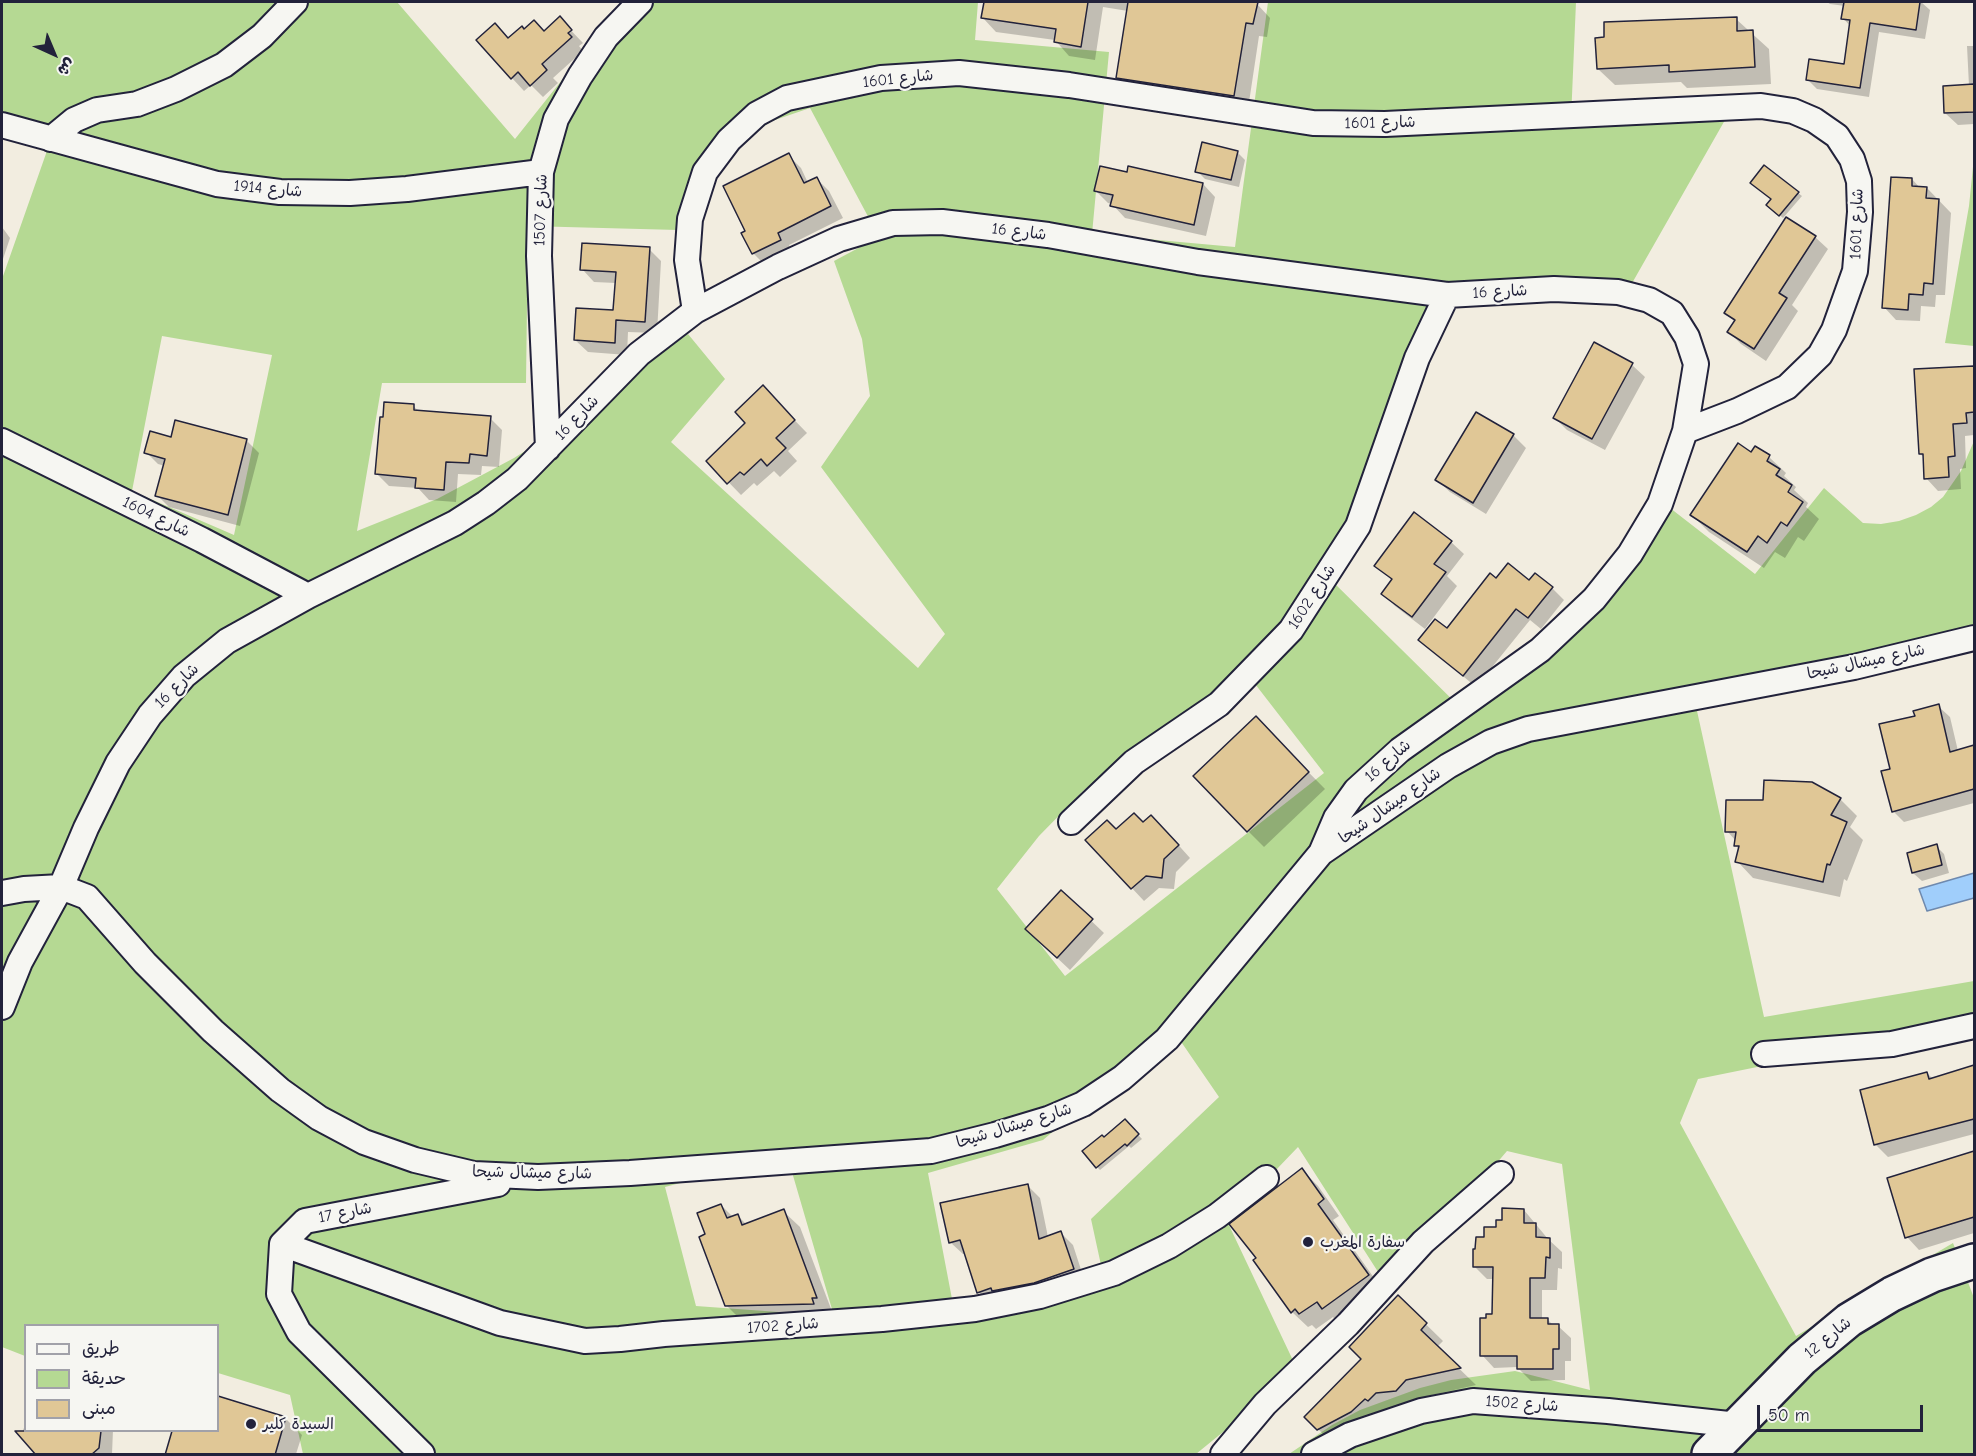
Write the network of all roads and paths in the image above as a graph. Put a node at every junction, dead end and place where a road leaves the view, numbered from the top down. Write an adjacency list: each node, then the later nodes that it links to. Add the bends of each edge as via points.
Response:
1 (295, 2): 4 (street, via 262,36 224,65 137,104 97,110 74,120)
2 (640, 2): 5 (street, شارع 1507, via 606,37 580,76 556,119)
3 (2, 125): 4 (street, شارع 1914)
4 (51, 139): 5 (street, شارع 1914, via 217,184 280,192 407,189)
5 (541, 172): 10 (street, شارع 1507, via 539,256)
6 (1447, 295): 7 (street, شارع 16, via 1210,263 1048,235 942,222 893,223 839,239); 8 (street, شارع 16, via 1554,289 1618,292 1648,300 1672,313 1687,338 1695,364); 13 (street, شارع 1602, via 1417,358 1358,526 1291,630 1219,704 1134,762)
7 (695, 311): 8 (street, شارع 1601, via 687,260 690,219 705,172 729,140 757,114 787,98 881,78 959,73 1069,85 1313,123 1385,124 1761,106 1793,111 1837,136 1852,159 1860,212 1855,271 1834,330 1820,355 1787,387); 10 (street, شارع 16, via 639,354)
8 (1685, 431): 14 (street, شارع 16, via 1660,504 1630,554 1594,599 1540,650 1400,750 1356,790 1336,818)
9 (2, 441): 11 (street, شارع 1604)
10 (548, 448): 11 (street, شارع 16, via 517,479 455,523)
11 (308, 596): 15 (street, شارع 16, via 227,641 184,676 150,715 118,763)
12 (1974, 639): 14 (street, شارع ميشال شيحا, via 1528,729 1491,742 1448,766)
13 (1071, 822)
14 (1322, 853): 21 (street, شارع ميشال شيحا, via 1167,1039 1122,1078 1083,1104 1057,1115 931,1151)
15 (61, 887): 16 (street, شارع ميشال شيحا); 17 (street, شارع 16, via 20,962); 21 (street, شارع ميشال شيحا, via 87,897 213,1031 280,1090 319,1118 364,1142 415,1160 474,1174)
16 (2, 893)
17 (2, 1007)
18 (1974, 1026): 19 (street, via 1892,1044)
19 (1764, 1054)
20 (1501, 1173): 27 (street, via 1423,1242 1348,1324 1266,1404)
21 (538, 1177): 23 (street, شارع 17, via 305,1221)
22 (1266, 1178): 23 (street, شارع 1702, via 1169,1246 1114,1273 1040,1296 975,1309 882,1319 620,1339 585,1341 500,1323)
23 (282, 1244): 26 (street, via 279,1294 299,1332)
24 (1974, 1261): 25 (main road, شارع 12, via 1902,1289 1849,1320 1802,1359)
25 (1738, 1425): 28 (street, شارع 1502, via 1473,1401 1421,1411 1350,1435); 29 (main road, شارع 12)
26 (422, 1455)
27 (1222, 1455)
28 (1314, 1455)
29 (1709, 1455)

